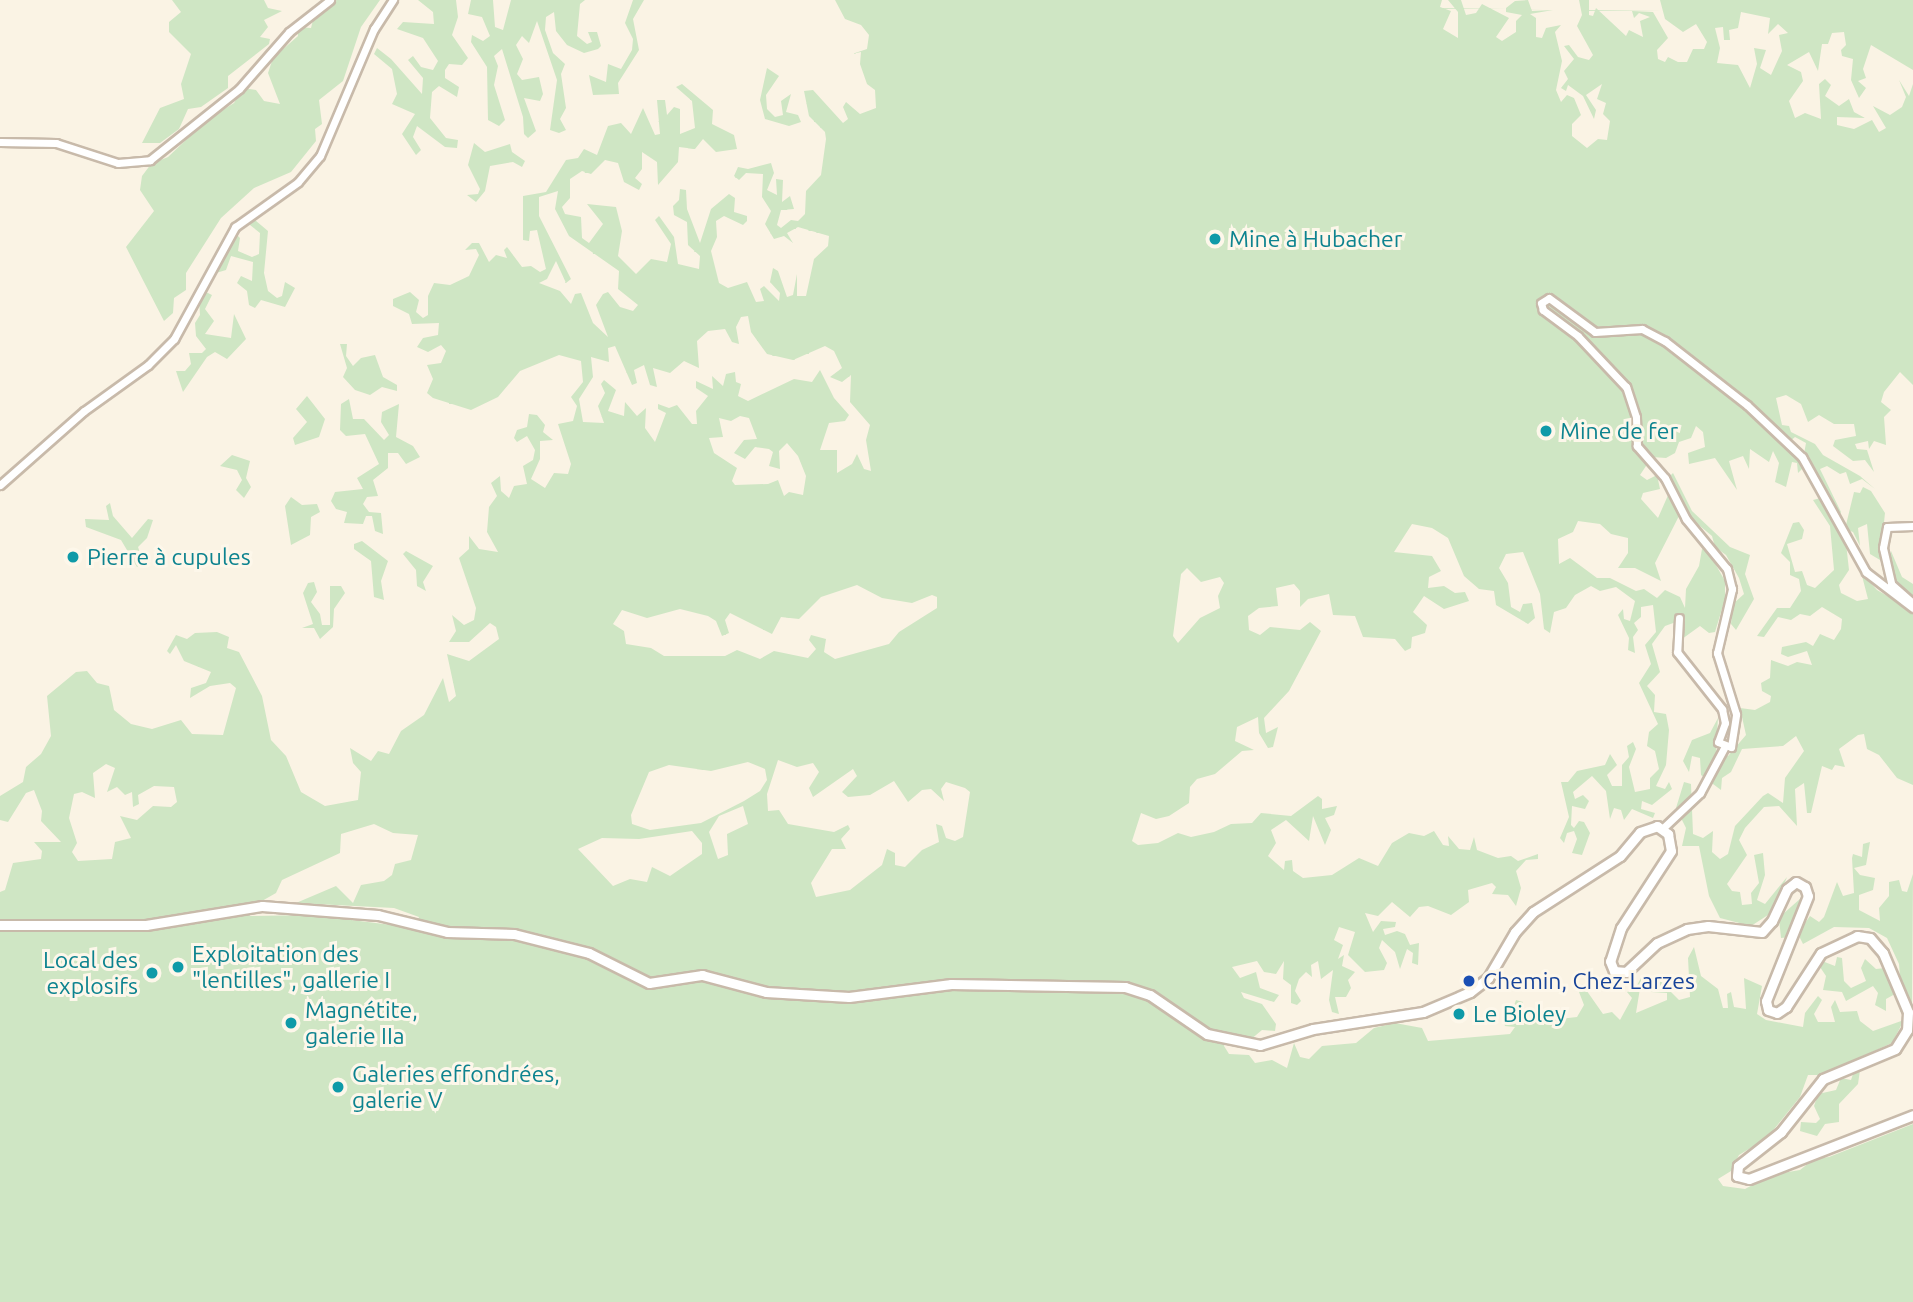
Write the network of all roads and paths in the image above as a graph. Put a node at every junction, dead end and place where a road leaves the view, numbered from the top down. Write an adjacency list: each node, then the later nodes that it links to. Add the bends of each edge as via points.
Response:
1 (330, 0): 3 (street, via 289,32 245,84 150,160 118,163 52,142)
2 (393, 0): 4 (street, via 374,29 320,156 298,182 235,227 174,338 141,371 84,411)
3 (0, 142)
4 (0, 485)
5 (1913, 526): 6 (street, via 1887,527 1883,548 1891,584)
6 (1913, 606): 8 (street, via 1866,572 1802,457 1746,405 1665,341 1642,330 1595,332 1549,298 1541,303 1543,310 1578,336 1626,387 1636,417 1637,446 1665,478 1686,519 1727,569 1732,589 1717,653 1737,730 1734,743)
7 (1679, 618): 8 (street, via 1677,652 1725,715 1718,742)
8 (1724, 748): 9 (street, via 1700,793)
9 (1663, 828): 10 (street, via 1643,830 1620,856 1534,912 1515,932 1488,978 1470,992 1423,1012 1313,1029 1260,1045 1235,1044 1202,1032 1152,997 1125,987 951,984 849,997 761,991 699,975 649,983 589,953 514,934 447,932 378,915 262,906 146,925); 11 (street, via 1671,842 1669,855 1621,928 1610,961 1614,971 1626,972 1657,943 1687,929 1712,926 1762,932 1788,886 1799,883 1807,891 1807,899 1766,1001 1768,1010 1777,1013 1789,1005 1821,953 1860,936 1873,940 1884,953 1908,1012 1907,1030 1895,1049 1823,1079 1781,1132 1738,1166 1737,1176 1749,1179)
10 (0, 925)
11 (1913, 1115)

